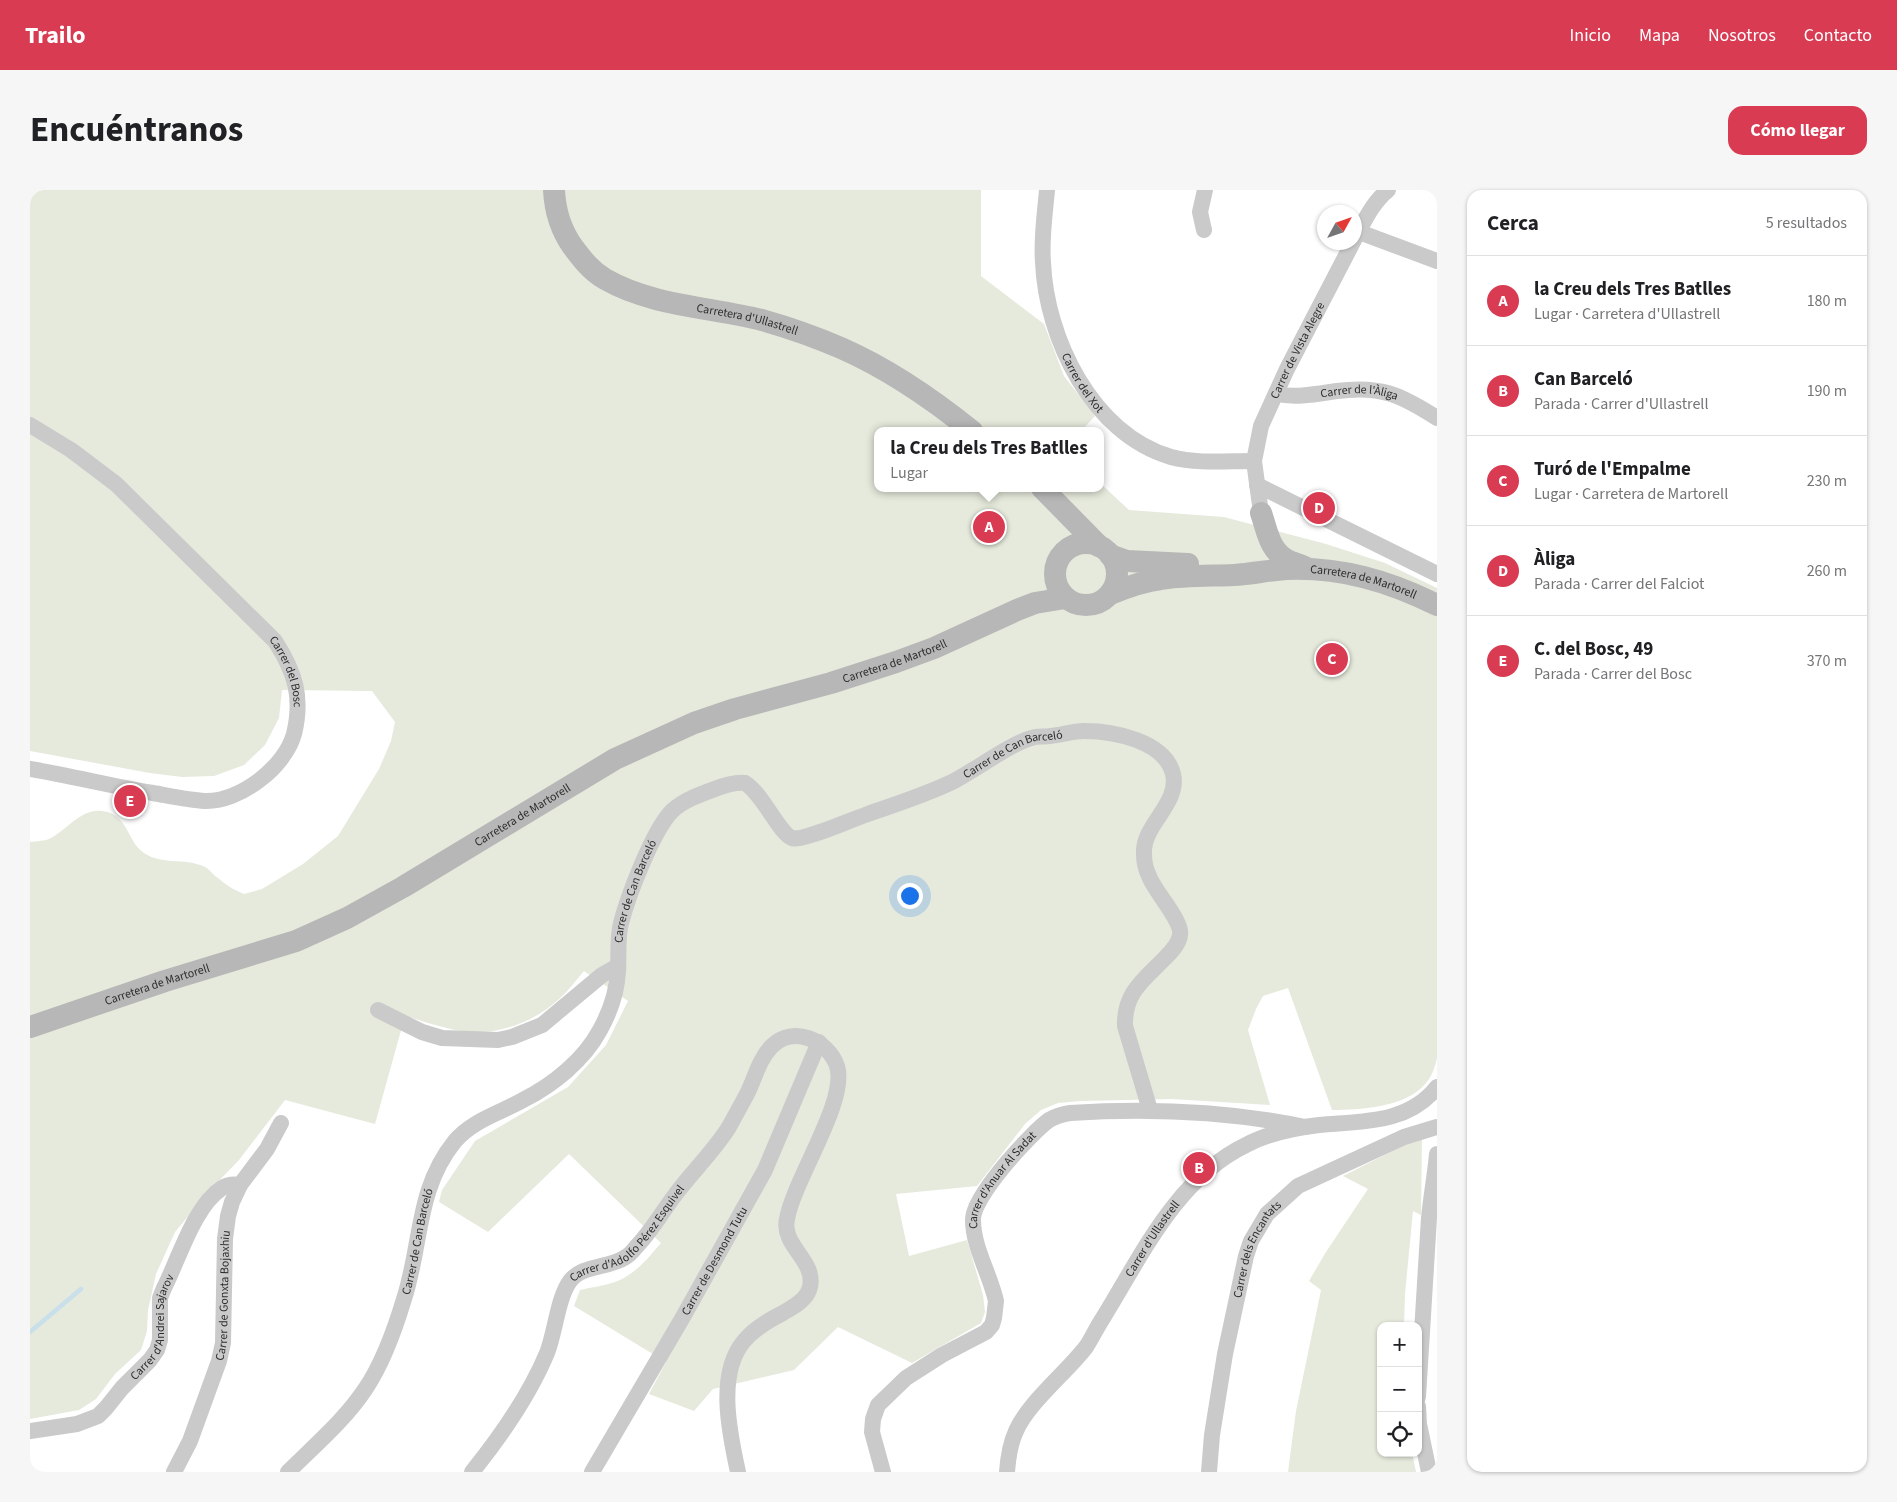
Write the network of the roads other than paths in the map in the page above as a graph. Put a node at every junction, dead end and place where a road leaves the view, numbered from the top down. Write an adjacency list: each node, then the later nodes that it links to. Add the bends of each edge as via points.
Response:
1 (554, 190): 13 (main road, Carretera d'Ullastrell, via 555,208 568,239 589,267 604,278 663,300 762,320 840,348 889,371)
2 (1048, 190): 14 (street, Carrer del Xot, via 1042,261 1047,300 1069,364 1082,385 1125,434 1150,449 1193,461)
3 (1205, 190): 6 (street, via 1200,212)
4 (1388, 190): 5 (street, Carrer de Vista Alegre)
5 (1362, 226)
6 (1204, 230)
7 (1362, 240): 9 (street)
8 (1350, 250): 10 (street, Carrer de Vista Alegre)
9 (1437, 261)
10 (1276, 394): 11 (street, Carrer de l'Àliga, via 1293,397 1372,389 1408,400); 14 (street, Carrer de Vista Alegre, via 1261,426)
11 (1437, 418)
12 (30, 425): 29 (street, Carrer del Bosc, via 71,450 116,484 275,641 294,675 298,696 292,741 278,762 247,788 221,798 206,801 172,796)
13 (967, 427)
14 (1254, 461): 15 (street, Carrer de Vista Alegre)
15 (1256, 485): 18 (street, Carrer de Vista Alegre); 24 (street)
16 (1044, 492): 20 (main road, via 1062,530)
17 (1046, 492): 19 (main road)
18 (1261, 513): 21 (main road, via 1261,545); 23 (main road, via 1271,544 1278,553)
19 (1105, 550): 20 (main road, Carretera de Martorell, via 1093,544 1079,544); 21 (main road, Carretera de Martorell, via 1127,561 1198,565); 25 (main road, via 1114,561 1117,574)
20 (1060, 560): 26 (main road, via 1055,581); 28 (main road, Carretera de Martorell)
21 (1248, 563): 22 (main road, Carretera de Martorell)
22 (1286, 569): 23 (main road, Carretera de Martorell); 25 (main road, Carretera de Martorell, via 1161,579)
23 (1310, 569): 27 (main road, Carretera de Martorell, via 1364,576)
24 (1437, 574)
25 (1110, 594): 26 (main road, Carretera de Martorell, via 1086,606)
26 (1066, 598): 28 (main road, Carretera de Martorell, via 1035,603)
27 (1437, 605)
28 (1017, 610): 32 (main road, Carretera de Martorell, via 896,662 726,712 653,740 565,788 371,905 296,941)
29 (30, 769)
30 (618, 966): 31 (street, via 602,975 542,1025 498,1040 442,1038 422,1032); 35 (street, Carrer de Can Barceló, via 620,925 638,874 666,820 673,811 694,797 745,782 760,796 785,833 792,838 800,838 952,782 1035,737 1083,731 1131,738 1164,756 1174,777 1169,799 1148,835 1144,854 1149,876 1171,912 1180,935 1170,953 1134,991 1125,1012 1125,1026); 45 (street, Carrer de Can Barceló, via 613,1004 599,1032 580,1058 525,1100 464,1132 450,1149 425,1198 410,1280 379,1366 348,1411)
31 (378, 1010)
32 (30, 1027)
33 (818, 1042): 46 (street, Carrer d'Adolfo Pérez Esquivel, via 792,1036 771,1046 727,1129 637,1246 624,1258 579,1274 571,1281 547,1352 528,1392); 47 (street, Carrer de Desmond Tutu, via 765,1170); 48 (street, via 837,1066 837,1087 830,1116 806,1166 786,1220 790,1240 810,1272 810,1287 808,1294 795,1306 752,1332 733,1360 728,1423)
34 (1437, 1087): 37 (street, Carrer d'Ullastrell, via 1420,1104 1390,1118)
35 (1150, 1110): 37 (street, Carrer d'Anuar Al Sadat, via 1232,1115); 49 (street, Carrer d'Anuar Al Sadat, via 1058,1115 1030,1138 990,1185 976,1204 972,1219 992,1286 996,1310 992,1325 986,1332 906,1378 878,1405 872,1432)
36 (281, 1123): 40 (street, Carrer de Gonxta Bojaxhiu)
37 (1305, 1127): 50 (street, Carrer d'Ullastrell, via 1262,1138 1224,1157 1179,1200 1162,1220 1086,1346 1026,1414 1010,1448)
38 (1437, 1127): 51 (street, Carrer dels Encantats, via 1404,1137 1298,1186 1267,1214 1259,1226 1246,1256 1225,1354)
39 (1437, 1154): 41 (street, via 1429,1217)
40 (240, 1185): 43 (street, Carrer d'Andrei Sajarov, via 221,1188 194,1221 160,1298 160,1340 150,1360 98,1416 77,1424); 44 (street, Carrer de Gonxta Bojaxhiu, via 228,1216 225,1240 223,1343 219,1361 190,1441)
41 (1419, 1367)
42 (1418, 1412): 52 (street)
43 (30, 1431)
44 (174, 1472)
45 (288, 1472)
46 (472, 1472)
47 (592, 1472)
48 (738, 1472)
49 (883, 1472)
50 (1007, 1472)
51 (1209, 1472)
52 (1429, 1472)

